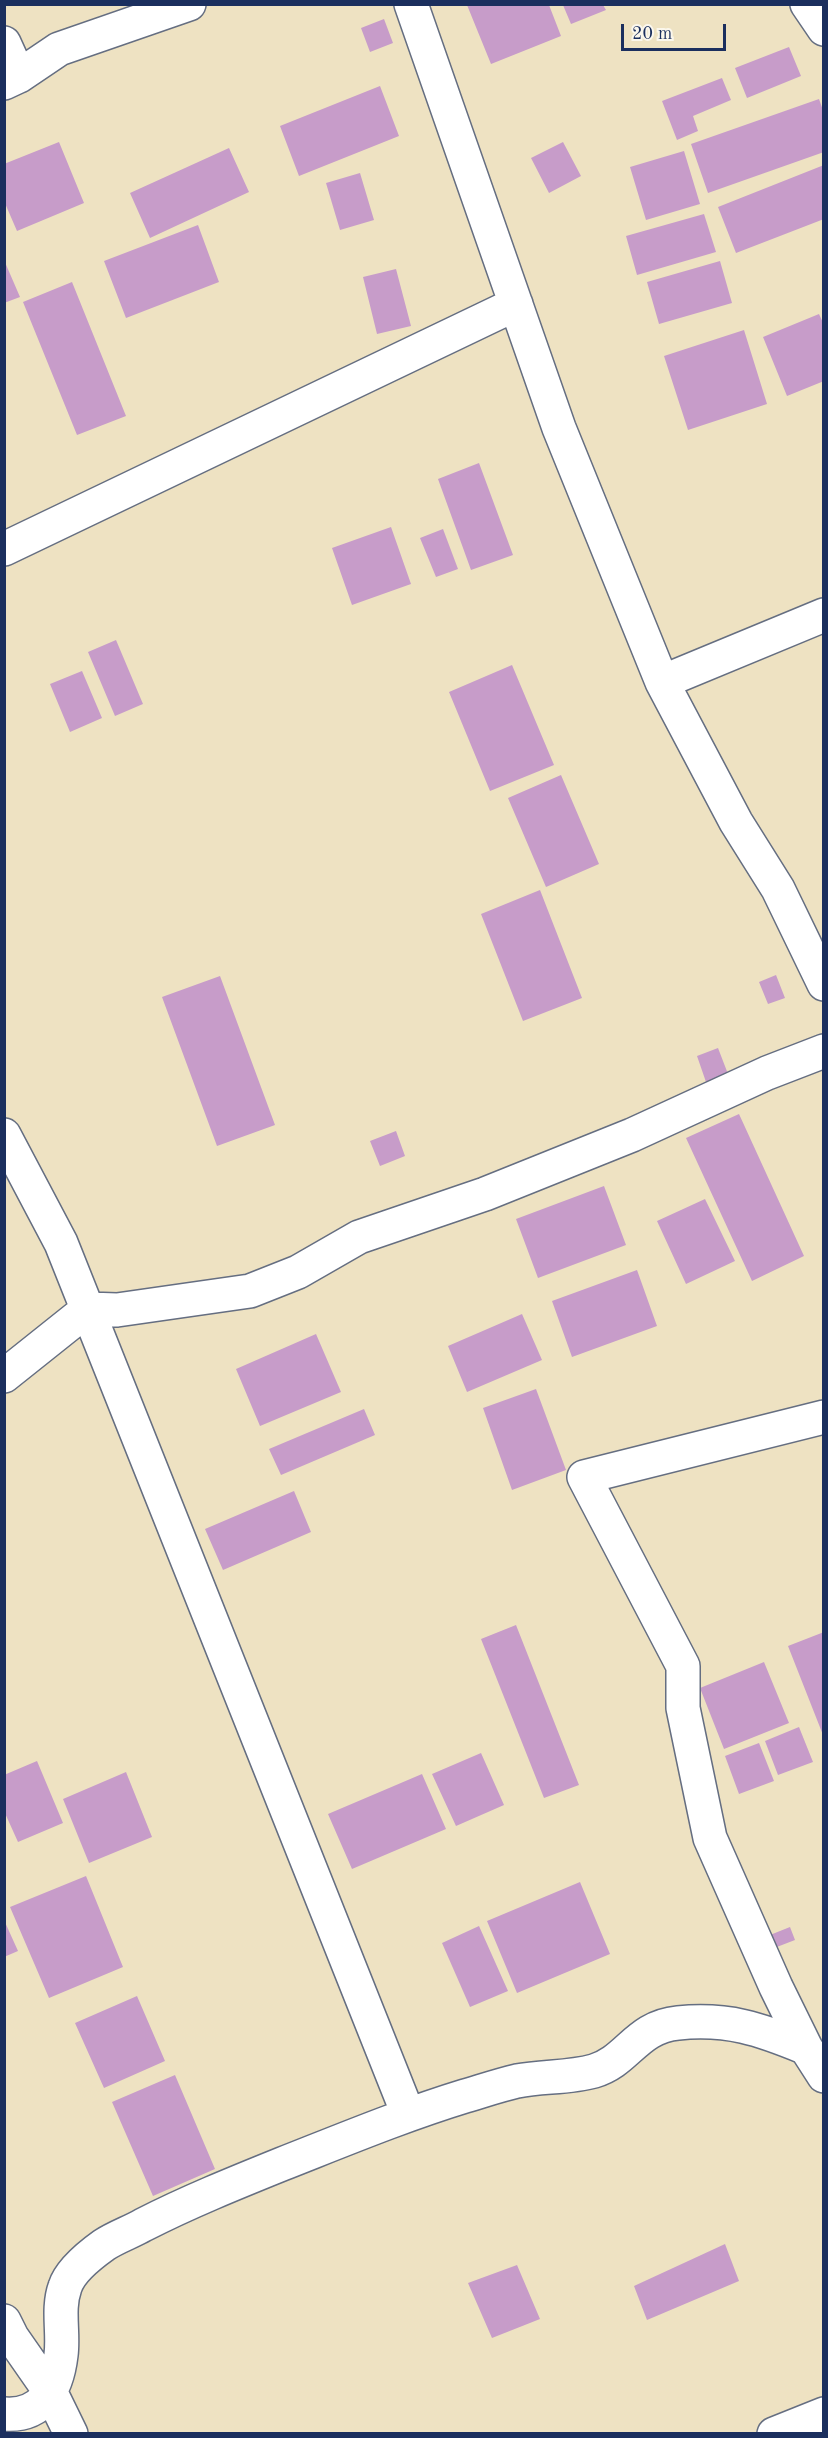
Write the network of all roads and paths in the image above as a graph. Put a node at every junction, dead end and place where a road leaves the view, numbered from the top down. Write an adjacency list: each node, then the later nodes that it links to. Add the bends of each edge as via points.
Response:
1 (189, 4): 6 (street, via 59,49)
2 (411, 4): 7 (street)
3 (807, 4): 4 (street)
4 (824, 29)
5 (4, 43): 6 (street)
6 (12, 79)
7 (516, 304): 8 (street); 10 (street, via 560,428)
8 (4, 549)
9 (824, 615): 10 (street)
10 (662, 682): 11 (street, via 736,822 778,889)
11 (824, 984)
12 (824, 1051): 14 (street, via 506,1186 359,1237 298,1272 250,1291 117,1310)
13 (4, 1135): 14 (street, via 61,1243)
14 (88, 1309): 15 (street); 19 (street)
15 (4, 1376)
16 (824, 1418): 17 (street, via 584,1477 683,1666 683,1708 710,1838)
17 (806, 2048): 18 (street); 19 (street, via 729,2022 677,2023 646,2033 597,2070 517,2081)
18 (824, 2076)
19 (408, 2114): 21 (street, via 239,2182 105,2244 83,2262 65,2286 61,2355)
20 (4, 2321): 21 (street)
21 (51, 2393): 22 (street, via 20,2415); 24 (street)
22 (4, 2414)
23 (824, 2414): 25 (street)
24 (70, 2433)
25 (774, 2433)

